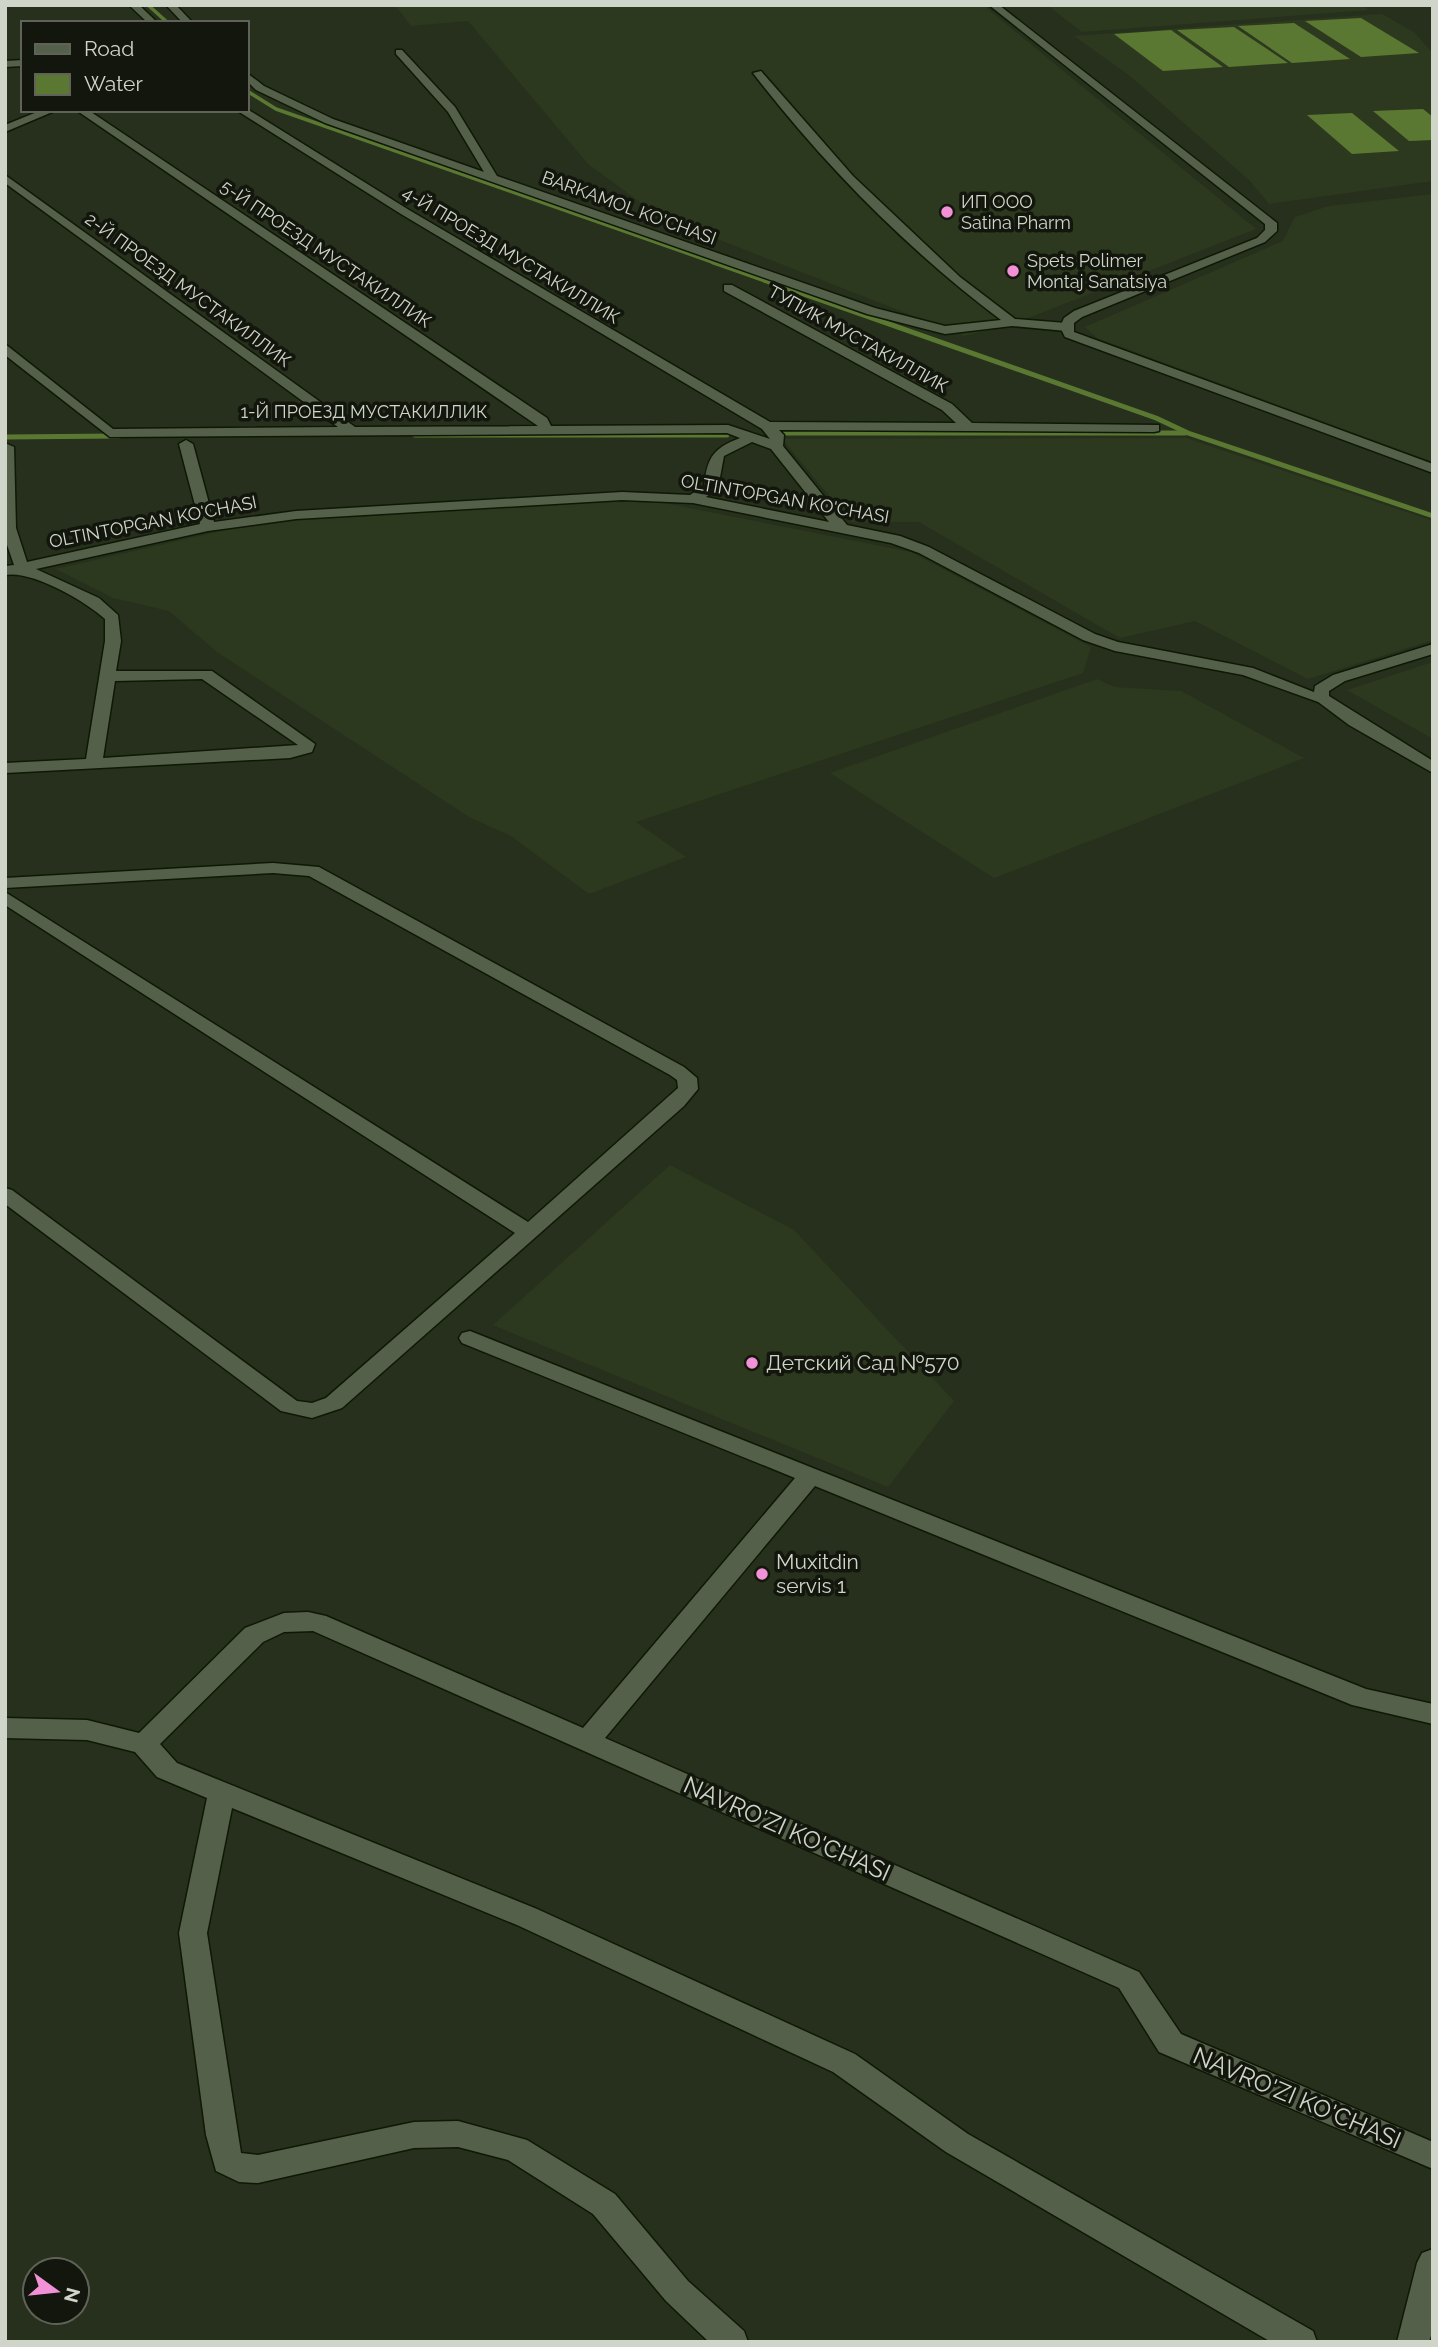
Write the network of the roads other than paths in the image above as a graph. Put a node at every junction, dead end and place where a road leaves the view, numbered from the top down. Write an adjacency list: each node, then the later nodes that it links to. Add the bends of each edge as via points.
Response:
1 (133, 5): 4 (street)
2 (170, 5): 5 (street)
3 (993, 5): 17 (street, via 1271,223 1271,231 1261,240 1078,314)
4 (152, 21)
5 (187, 21)
6 (399, 52): 13 (street, via 473,135)
7 (758, 73): 16 (street, via 849,178 956,280)
8 (248, 77): 13 (street, BARKAMOL KO'CHASI, via 260,88 329,121)
9 (47, 112): 12 (street)
10 (84, 112): 24 (street, 5-Й ПРОЕЗД МУСТАКИЛЛИК, via 542,421)
11 (244, 112): 19 (street, 4-Й ПРОЕЗД МУСТАКИЛЛИК)
12 (5, 129)
13 (492, 177): 16 (street, BARKAMOL KO'CHASI, via 926,327 945,330)
14 (5, 178): 23 (street, 2-Й ПРОЕЗД МУСТАКИЛЛИК)
15 (729, 288): 20 (street, ТУПИК МУСТАКИЛЛИК, via 947,407)
16 (1012, 322): 17 (street, BARKAMOL KO'CHASI)
17 (1066, 327): 29 (street, via 1076,337)
18 (5, 348): 23 (street, 1-Й ПРОЕЗД МУСТАКИЛЛИК, via 110,433)
19 (762, 423): 20 (street); 22 (street); 27 (street, via 777,435)
20 (967, 426): 21 (street)
21 (1154, 428)
22 (728, 429): 24 (street, 1-Й ПРОЕЗД МУСТАКИЛЛИК); 25 (street, 1-Й ПРОЕЗД МУСТАКИЛЛИК)
23 (351, 431): 24 (street, 1-Й ПРОЕЗД МУСТАКИЛЛИК)
24 (547, 432)
25 (751, 438): 27 (street, 1-Й ПРОЕЗД МУСТАКИЛЛИК); 30 (street, via 714,459 711,488)
26 (186, 444): 31 (street)
27 (776, 446): 32 (street)
28 (7, 447): 33 (street, via 9,528)
29 (1433, 469)
30 (693, 499): 31 (street, OLTINTOPGAN KO'CHASI, via 622,496 401,508); 32 (street, OLTINTOPGAN KO'CHASI)
31 (208, 527): 33 (street, OLTINTOPGAN KO'CHASI)
32 (841, 527): 37 (street, OLTINTOPGAN KO'CHASI, via 924,550 1089,637 1247,671)
33 (22, 568): 34 (street, OLTINTOPGAN KO'CHASI); 36 (street, via 108,610 113,618)
34 (5, 571)
35 (1433, 649): 37 (street, via 1339,678 1321,689)
36 (108, 676): 38 (street); 38 (street, via 206,674 307,744 290,753)
37 (1321, 698): 40 (street, OLTINTOPGAN KO'CHASI)
38 (94, 763): 39 (street)
39 (5, 768)
40 (1433, 768)
41 (5, 883): 44 (street, via 273,868 313,871 687,1078 688,1089 677,1102)
42 (5, 897): 44 (street)
43 (5, 1194): 44 (street, via 289,1406 305,1411 321,1411 334,1403)
44 (529, 1232)
45 (470, 1338): 46 (street)
46 (811, 1475): 47 (street, via 1361,1698); 49 (street)
47 (1433, 1714)
48 (5, 1728): 50 (street, via 87,1730)
49 (587, 1741): 50 (street, NAVRO'ZI KO'CHASI, via 317,1622 299,1620 274,1623 254,1635); 52 (street, NAVRO'ZI KO'CHASI, via 1129,1980 1170,2043)
50 (144, 1744): 51 (street, via 167,1770)
51 (222, 1792): 54 (street, via 194,1933 227,2161 239,2168 258,2169 414,2135 458,2134 516,2149 604,2204 677,2291); 55 (street, via 527,1917 844,2063 957,2143)
52 (1433, 2156)
53 (1433, 2263): 56 (street)
54 (732, 2342)
55 (1301, 2342)
56 (1413, 2342)

